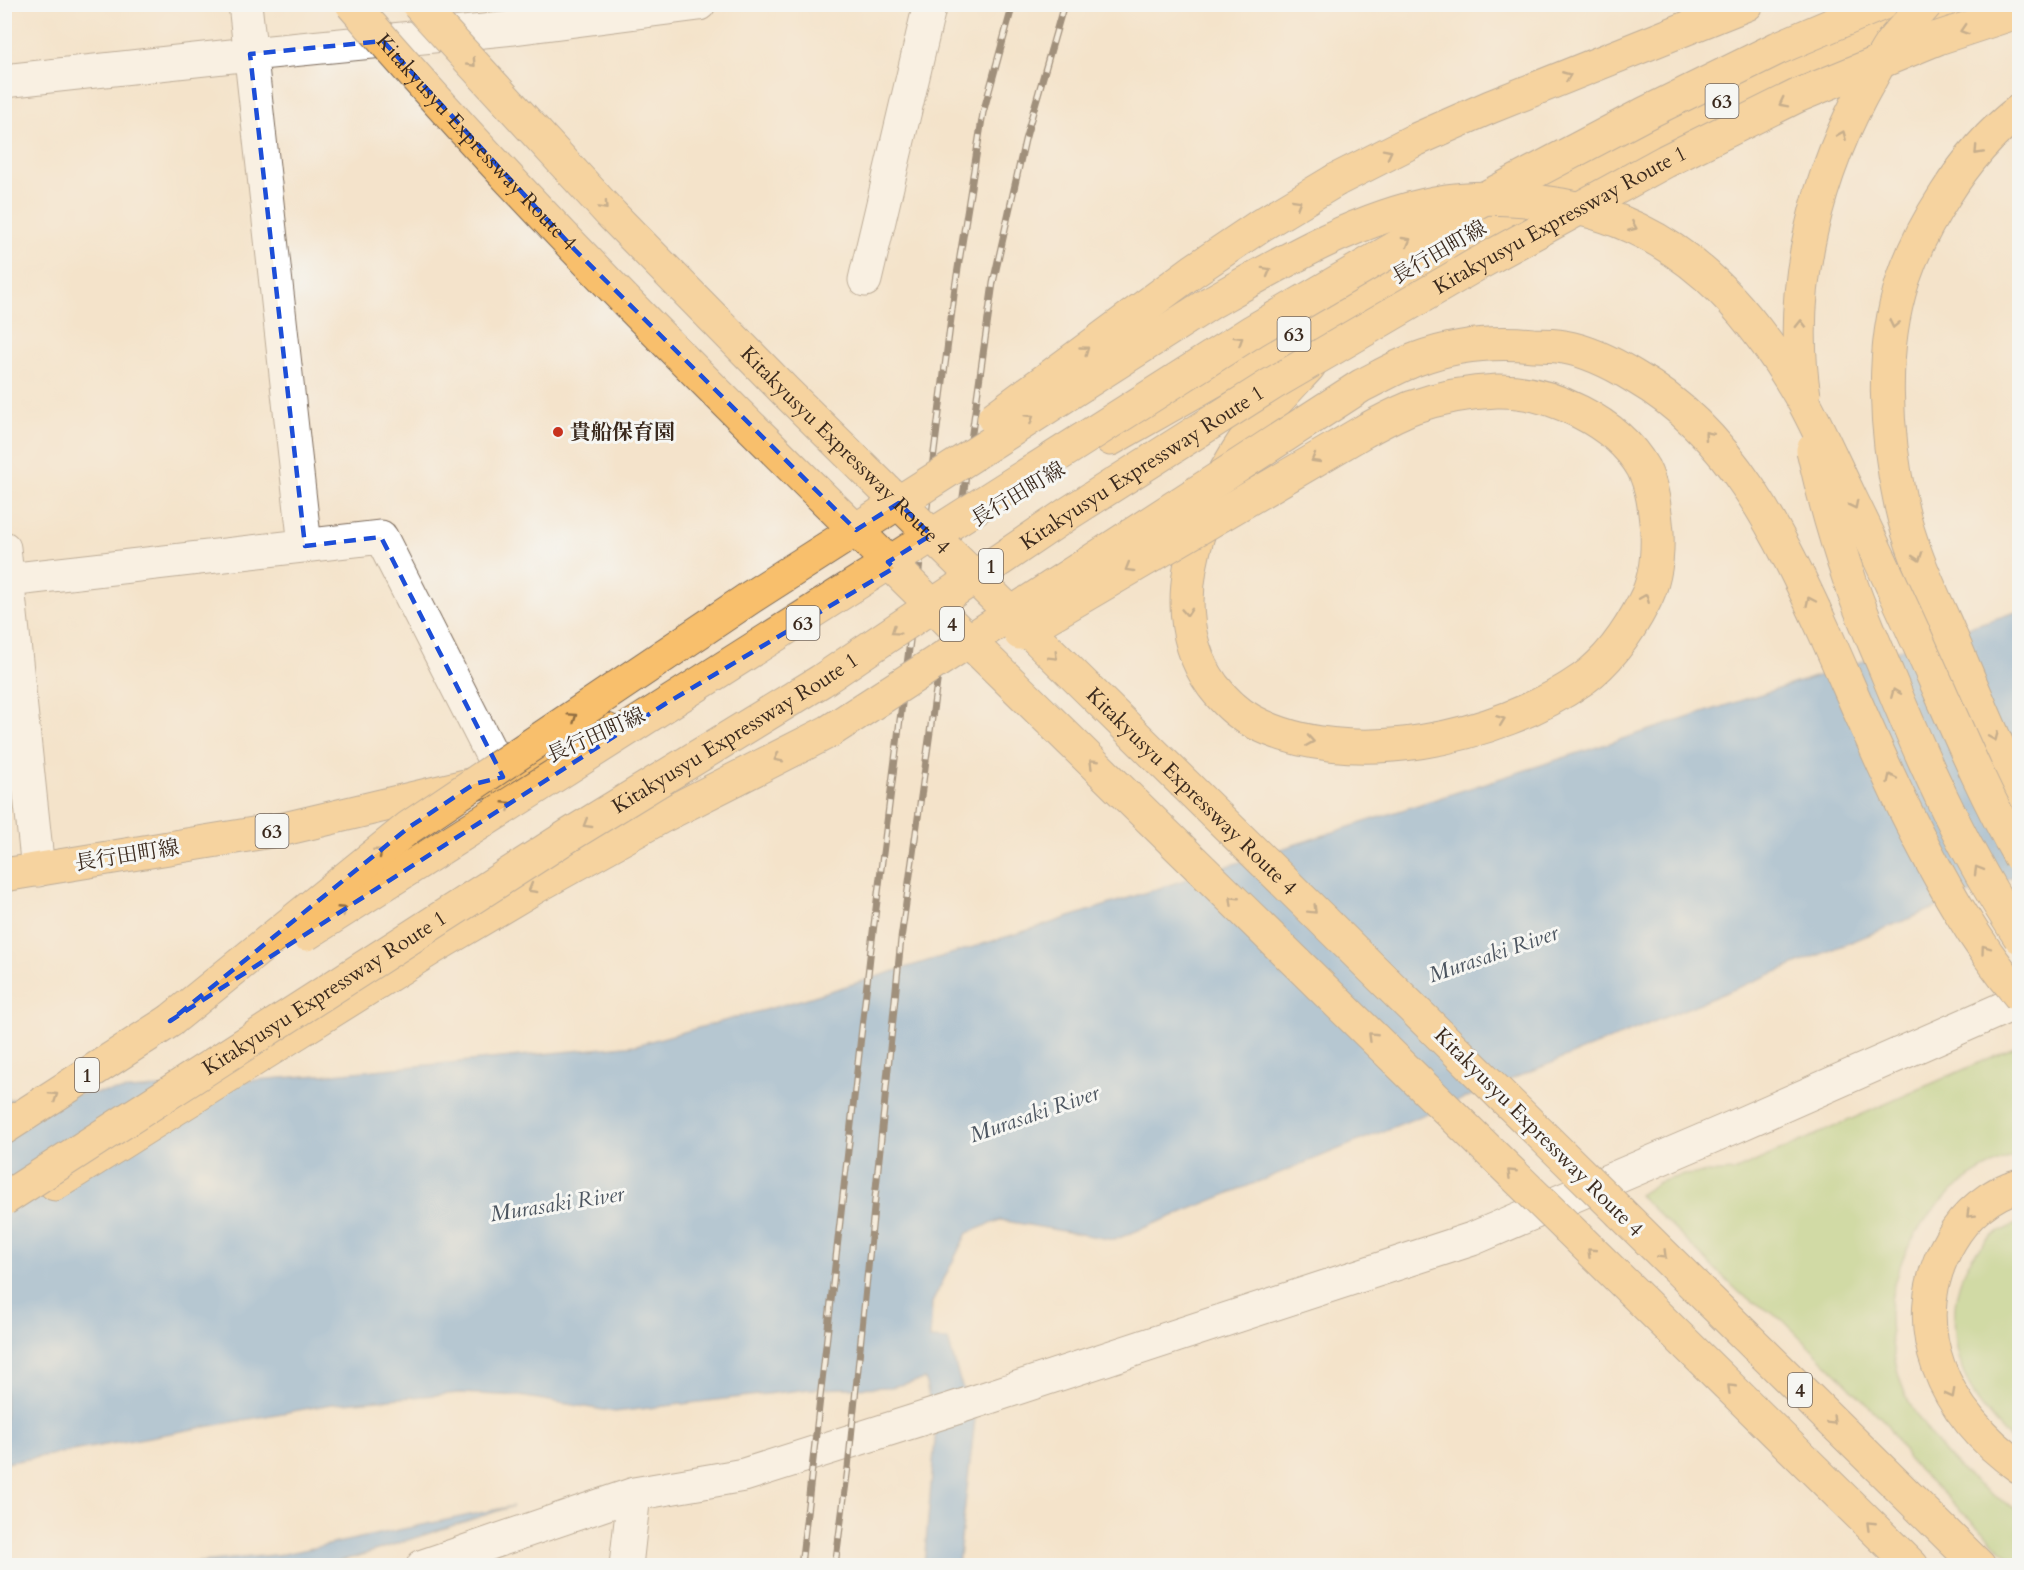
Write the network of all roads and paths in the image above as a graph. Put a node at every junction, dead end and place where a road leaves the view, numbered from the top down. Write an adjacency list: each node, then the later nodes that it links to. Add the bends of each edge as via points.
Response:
1 (245, 4): 12 (street)
2 (352, 4): 38 (main road, Kitakyusyu Expressway Route 4 / 4, one-way to 2, bridge, via 760,436 575,250)
3 (418, 4): 39 (main road, Kitakyusyu Expressway Route 4 / 4, one-way to 39, bridge, via 612,215 785,391)
4 (699, 4): 11 (street)
5 (930, 4): 16 (street)
6 (1747, 4): 19 (main road, one-way to 6, bridge, via 1193,271 1336,180 1490,107)
7 (1881, 4): 29 (main road, 1, one-way to 7, bridge, via 1253,331 1447,218 1644,114 1778,48)
8 (1926, 4): 26 (main road, one-way to 8, bridge, via 1941,798 1850,582 1824,500 1800,370 1801,305 1810,236 1827,172 1852,112 1892,43)
9 (1956, 4): 15 (main road, 長行田町線 / 63, via 1887,28 1723,100)
10 (2019, 11): 32 (main road, Kitakyusyu Expressway Route 1 / 1, one-way to 32, bridge, via 1938,38 1830,82 1716,136 1473,266 1272,384 1069,513 821,681 568,836)
11 (519, 16): 12 (street)
12 (250, 54): 13 (street); 17 (street)
13 (4, 81)
14 (2019, 110): 22 (main road, one-way to 22, via 1963,167 1928,222 1903,280 1890,340 1888,400 1901,506 1919,562)
15 (1497, 219): 20 (main road, one-way to 20, bridge, via 1408,280 1337,337 1281,396 1238,450 1210,502 1193,554 1186,595 1189,636 1202,670 1222,698 1250,720 1292,738 1333,744 1376,747 1480,728 1545,703 1586,677 1623,640 1647,598 1658,553 1655,506 1643,469 1616,436 1578,411 1542,396 1499,391 1458,395 1413,407 1366,430 960,668); 21 (main road, 長行田町線 / 63, via 1092,449 676,700)
16 (865, 280)
17 (305, 546): 18 (street); 21 (street, via 381,537)
18 (6, 564): 24 (street)
19 (751, 597): 23 (main road, one-way to 23, bridge, via 1210,303 1331,239 1387,216 1436,203 1487,198 1594,211 1641,229 1679,253 1714,282 1774,353 1805,405 1882,561 1977,776); 29 (main road, one-way to 19, bridge, via 408,828)
20 (830, 731): 27 (main road, one-way to 20, bridge, via 1939,877 1791,562 1736,467 1702,428 1659,390 1616,365 1566,347 1516,343 1465,346 1416,359 1361,386); 33 (main road, one-way to 33, via 659,818 537,886 64,1180)
21 (503, 777): 24 (main road, 長行田町線 / 63, via 284,829)
22 (2019, 794)
23 (2019, 857)
24 (38, 870): 25 (main road, 長行田町線 / 63)
25 (4, 875)
26 (2019, 938)
27 (2019, 996)
28 (2019, 1001): 35 (street, via 1472,1239 744,1475)
29 (170, 1021): 30 (main road, 1, one-way to 29)
30 (4, 1128)
31 (2019, 1185): 34 (main road, one-way to 34, via 1980,1204 1958,1226 1942,1254 1931,1287 1928,1319 1943,1380 1957,1406 2003,1456)
32 (4, 1198)
33 (4, 1209)
34 (2019, 1467)
35 (634, 1494): 36 (street); 37 (street)
36 (423, 1566)
37 (626, 1566)
38 (1912, 1566)
39 (1979, 1566)

